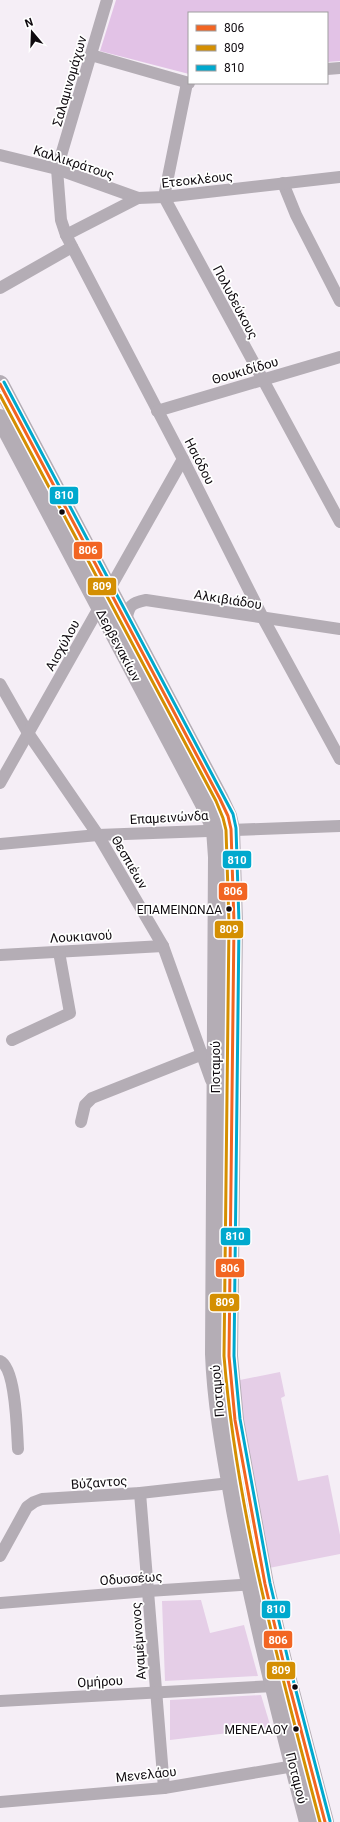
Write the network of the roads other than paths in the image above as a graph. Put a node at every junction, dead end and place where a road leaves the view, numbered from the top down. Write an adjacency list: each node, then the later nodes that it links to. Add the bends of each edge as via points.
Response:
1 (107, 0): 2 (street, Σαλαμινομάχων)
2 (91, 55): 5 (street); 7 (street, Σαλαμινομάχων)
3 (340, 68): 4 (street)
4 (328, 69)
5 (188, 83): 10 (street)
6 (0, 155): 7 (street, Καλλικράτους)
7 (57, 169): 11 (street, Καλλικράτους); 12 (street, Ησιόδου, via 61,220)
8 (340, 177): 9 (street, Ετεοκλέους)
9 (284, 183): 10 (street, Ετεοκλέους); 15 (street, via 296,215)
10 (164, 197): 11 (street, Ετεοκλέους); 17 (street, Πολυδεύκους)
11 (138, 198): 12 (street, Ετεοκλέους)
12 (66, 235): 13 (street, Ησιόδου)
13 (72, 247): 14 (street); 19 (street, Ησιόδου)
14 (0, 288)
15 (340, 301)
16 (340, 357): 17 (street, Θουκιδίδου)
17 (262, 380): 19 (street, Θουκιδίδου); 23 (street, Πολυδεύκους)
18 (0, 384): 24 (street, Δερβενακίων)
19 (158, 411): 22 (street, Ησιόδου)
20 (0, 418): 21 (street, Δερβενακίων)
21 (6, 444): 25 (street, Δερβενακίων)
22 (183, 459): 24 (street, Αισχύλου); 26 (street, Ησιόδου)
23 (340, 522)
24 (108, 590): 25 (street, Αισχύλου); 27 (street, Δερβενακίων)
25 (99, 607): 30 (street, Αισχύλου); 34 (street, Δερβενακίων, via 205,806)
26 (263, 618): 27 (street, Αλκιβιάδου, via 146,600 135,602 129,609); 28 (street, Αλκιβιάδου); 31 (street, Ησιόδου)
27 (126, 621): 34 (street, Δερβενακίων, via 228,816)
28 (339, 629)
29 (0, 684): 30 (street, Θεσπιέων)
30 (28, 733): 32 (street, Αισχύλου); 35 (street, Θεσπιέων)
31 (340, 759)
32 (0, 783)
33 (340, 826): 34 (street, Επαμεινώνδα)
34 (223, 829): 35 (street, Επαμεινώνδα); 42 (street, Ποταμού, via 217,857); 49 (street, Ποταμού, via 234,923 229,1356)
35 (98, 834): 36 (street, Επαμεινώνδα); 37 (street, Θεσπιέων)
36 (0, 844)
37 (163, 946): 38 (street, Λουκιανού); 41 (street, Θεσπιέων)
38 (59, 952): 39 (street, Λουκιανού); 40 (street, via 70,1013)
39 (0, 955)
40 (12, 1040)
41 (203, 1054): 42 (street, Θεσπιέων); 43 (street, via 92,1098 85,1105)
42 (215, 1091): 46 (street, Ποταμού, via 215,1389)
43 (81, 1122)
44 (0, 1361): 45 (street, via 4,1363 10,1376)
45 (18, 1449)
46 (230, 1483): 47 (street, Βύζαντος); 49 (street, Ποταμού)
47 (140, 1493): 48 (street, Βύζαντος, via 42,1499 34,1502 27,1507); 50 (street, Αγαμέμνονος)
48 (0, 1556)
49 (257, 1584): 50 (street, Οδυσσέως); 52 (street, Ποταμού); 59 (street, Ποταμού)
50 (148, 1591): 51 (street, Οδυσσέως); 53 (street, Αγαμέμνονος)
51 (0, 1604)
52 (274, 1686): 53 (street, Ομήρου); 55 (street, Ποταμού)
53 (156, 1692): 54 (street, Ομήρου); 56 (street, Αγαμέμνονος)
54 (0, 1701)
55 (294, 1766): 56 (street, Μενελάου); 58 (street, Ποταμού)
56 (164, 1788): 57 (street, Μενελάου)
57 (0, 1802)
58 (308, 1822)
59 (325, 1822)

